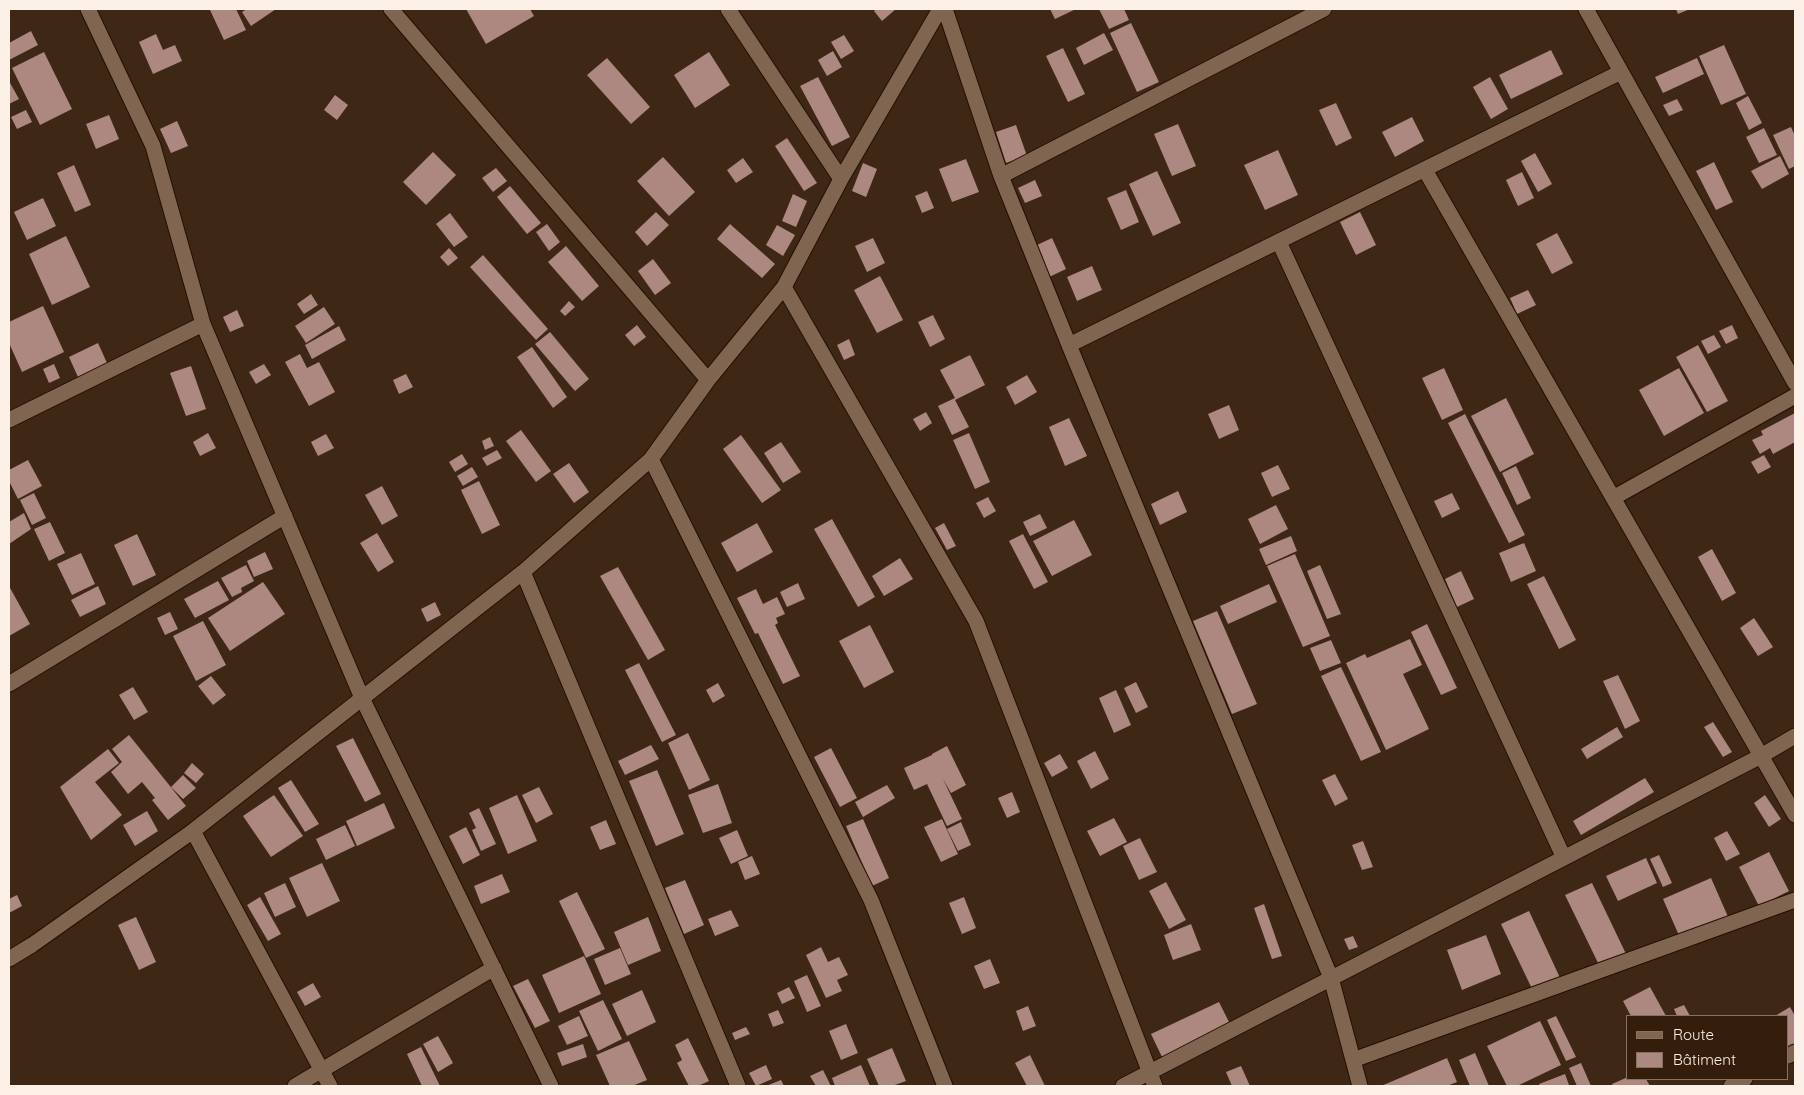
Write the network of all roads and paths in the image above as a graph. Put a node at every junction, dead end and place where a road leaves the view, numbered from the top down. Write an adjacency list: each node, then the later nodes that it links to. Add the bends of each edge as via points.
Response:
1 (88, 9): 14 (street, via 153,146)
2 (392, 9): 16 (street)
3 (728, 9): 11 (street)
4 (940, 9): 11 (street)
5 (945, 9): 10 (street)
6 (1324, 9): 10 (street)
7 (1586, 9): 8 (street)
8 (1621, 72): 9 (street); 17 (street)
9 (1424, 170): 12 (street); 21 (street)
10 (1001, 176): 15 (street)
11 (841, 179): 13 (street)
12 (1279, 242): 15 (street); 30 (street)
13 (784, 287): 16 (street); 37 (street, via 976,621)
14 (203, 324): 19 (street); 22 (street)
15 (1069, 345): 34 (street)
16 (708, 380): 20 (street)
17 (1795, 383)
18 (1795, 396): 21 (street)
19 (9, 420)
20 (651, 459): 23 (street); 43 (street, via 871,900)
21 (1613, 498): 27 (street)
22 (285, 516): 24 (street); 25 (street)
23 (523, 572): 25 (street); 42 (street)
24 (9, 684)
25 (362, 698): 29 (street); 33 (street)
26 (1795, 736): 27 (street)
27 (1761, 756): 28 (street); 30 (street)
28 (1795, 815)
29 (193, 831): 32 (street); 36 (street)
30 (1564, 858): 34 (street)
31 (1795, 900): 35 (street)
32 (9, 959)
33 (494, 968): 36 (street); 41 (street)
34 (1331, 978): 35 (street); 37 (street)
35 (1353, 1060): 45 (street)
36 (321, 1071): 39 (street); 40 (street)
37 (1152, 1080): 44 (street)
38 (1743, 1080): 46 (street)
39 (295, 1086)
40 (330, 1086)
41 (551, 1086)
42 (738, 1086)
43 (945, 1086)
44 (1123, 1086)
45 (1360, 1086)
46 (1731, 1086)

